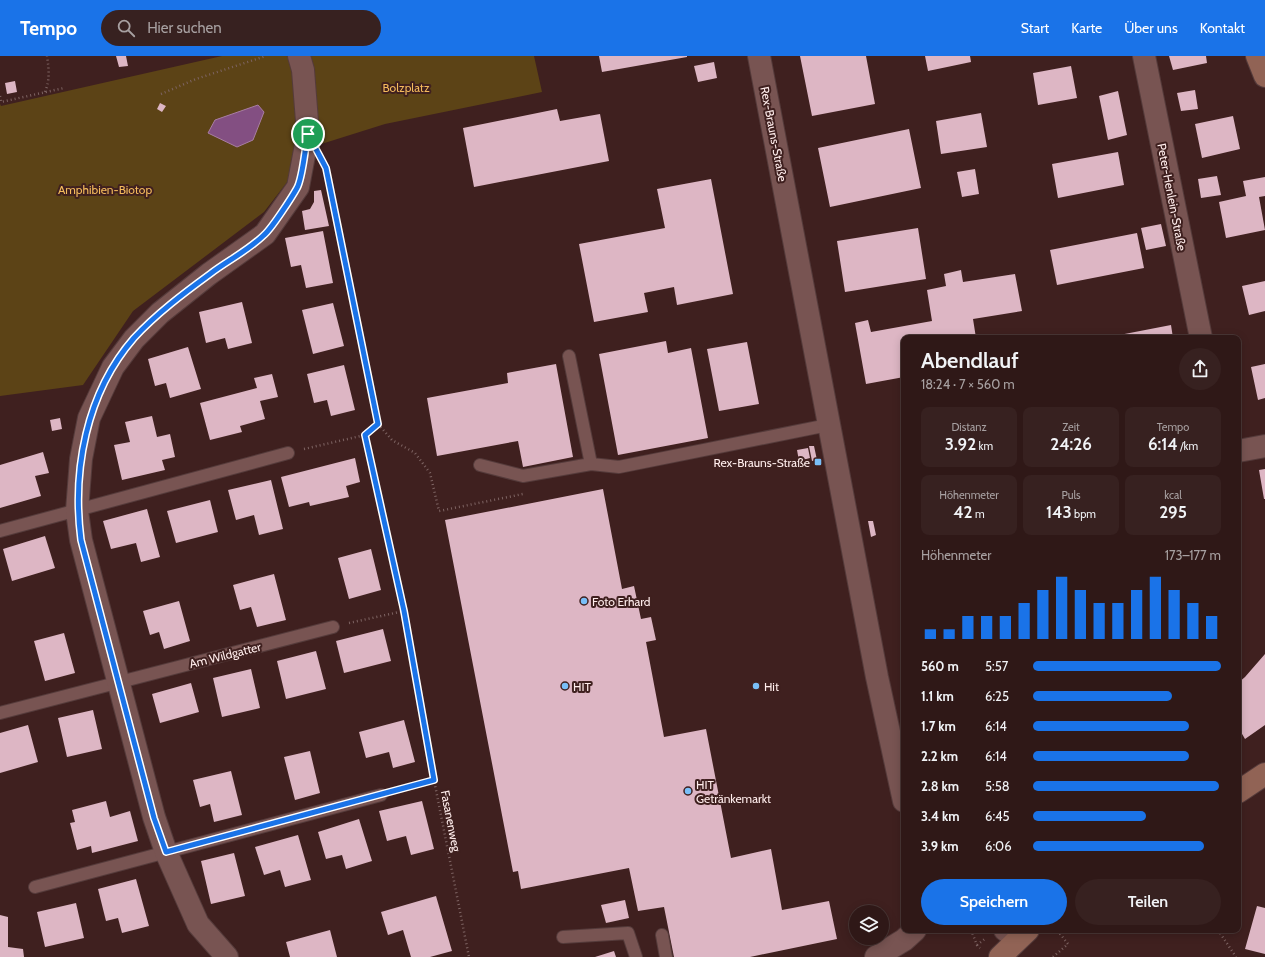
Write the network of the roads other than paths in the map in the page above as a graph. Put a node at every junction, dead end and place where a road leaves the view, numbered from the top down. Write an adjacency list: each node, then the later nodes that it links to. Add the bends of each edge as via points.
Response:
1 (299, 56): 14 (street, via 303,70 308,134 298,186 265,234 209,274 160,314 134,338 113,367 89,418 81,460)
2 (759, 56): 8 (street, Rex-Brauns-Straße)
3 (1144, 56): 6 (street, Peter-Henlein-Straße)
4 (1257, 56): 5 (main road)
5 (1265, 76)
6 (1200, 335)
7 (569, 356): 12 (lane)
8 (828, 425): 12 (lane, via 619,467); 20 (street, Rex-Brauns-Straße)
9 (1265, 446): 10 (street)
10 (1241, 450)
11 (288, 453): 14 (lane)
12 (592, 464): 13 (lane, via 523,476)
13 (480, 465)
14 (77, 511): 15 (lane); 17 (street, via 81,540)
15 (0, 531)
16 (333, 627): 17 (lane, Am Wildgatter)
17 (117, 683): 18 (lane, Am Wildgatter); 23 (street, via 154,818)
18 (0, 713)
19 (1265, 774): 21 (main road)
20 (901, 790)
21 (1241, 790)
22 (381, 795): 23 (lane)
23 (166, 852): 24 (lane); 30 (street, via 198,924)
24 (35, 887)
25 (912, 933): 33 (street)
26 (1017, 933): 29 (main road)
27 (662, 935): 32 (lane)
28 (564, 937): 31 (lane, via 628,933)
29 (991, 953)
30 (227, 957)
31 (636, 957)
32 (666, 957)
33 (876, 957)

